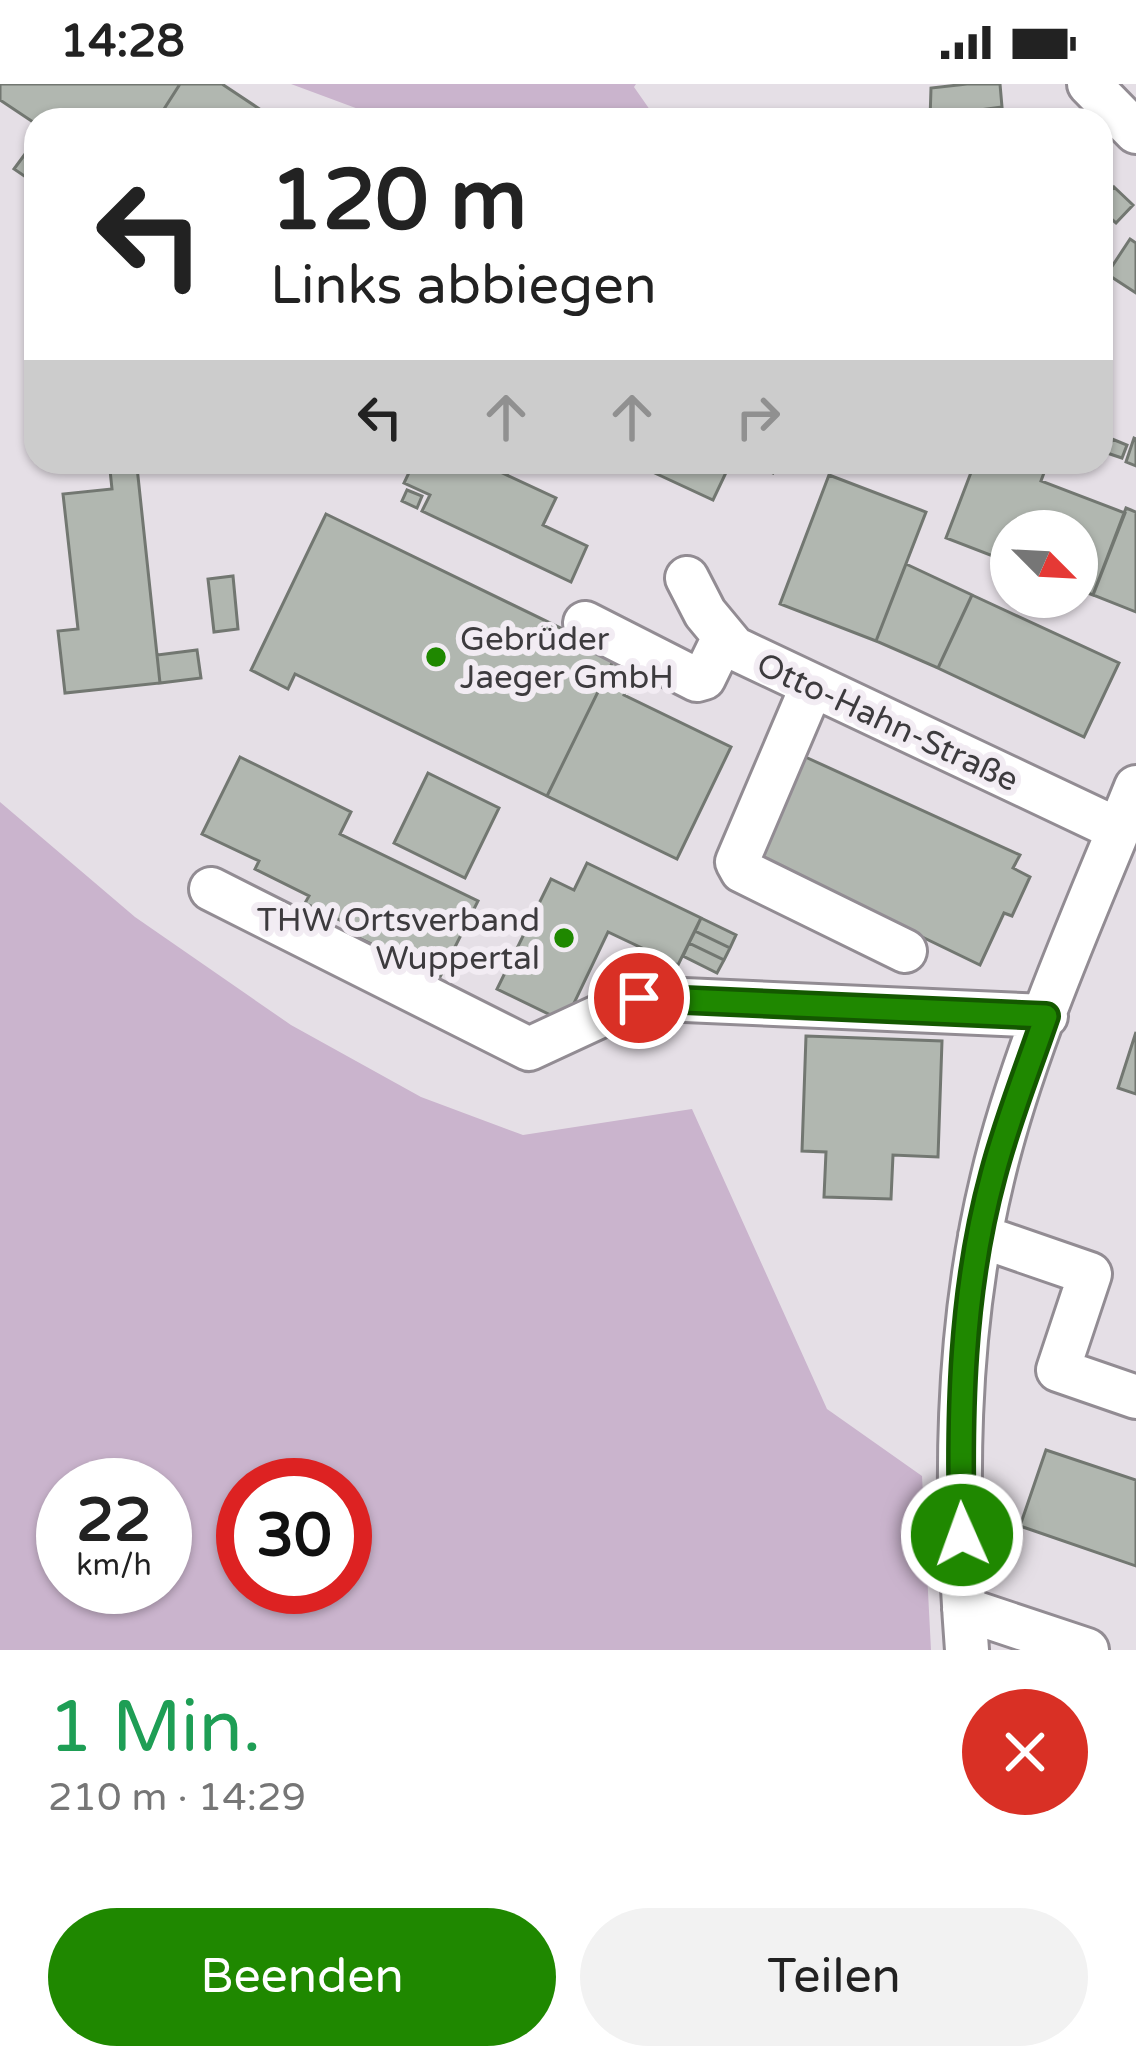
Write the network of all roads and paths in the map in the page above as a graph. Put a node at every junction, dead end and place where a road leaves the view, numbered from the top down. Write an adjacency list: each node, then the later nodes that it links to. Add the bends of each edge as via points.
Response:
1 (1089, 84): 2 (street)
2 (1112, 108)
3 (1113, 109): 4 (street)
4 (1136, 132)
5 (687, 578): 7 (street, Otto-Hahn-Straße)
6 (585, 622): 7 (street, via 698,680)
7 (723, 639): 8 (street, Otto-Hahn-Straße)
8 (812, 686): 10 (street, Otto-Hahn-Straße); 12 (street, via 736,862)
9 (1136, 787): 10 (street)
10 (1119, 830): 13 (street)
11 (211, 889): 13 (street, via 529,1049 639,998)
12 (905, 951)
13 (1046, 1016): 14 (street)
14 (980, 1235): 15 (street, via 1090,1274 1058,1370); 16 (street, via 962,1384)
15 (1136, 1397)
16 (965, 1629): 17 (street)
17 (1088, 1650)

